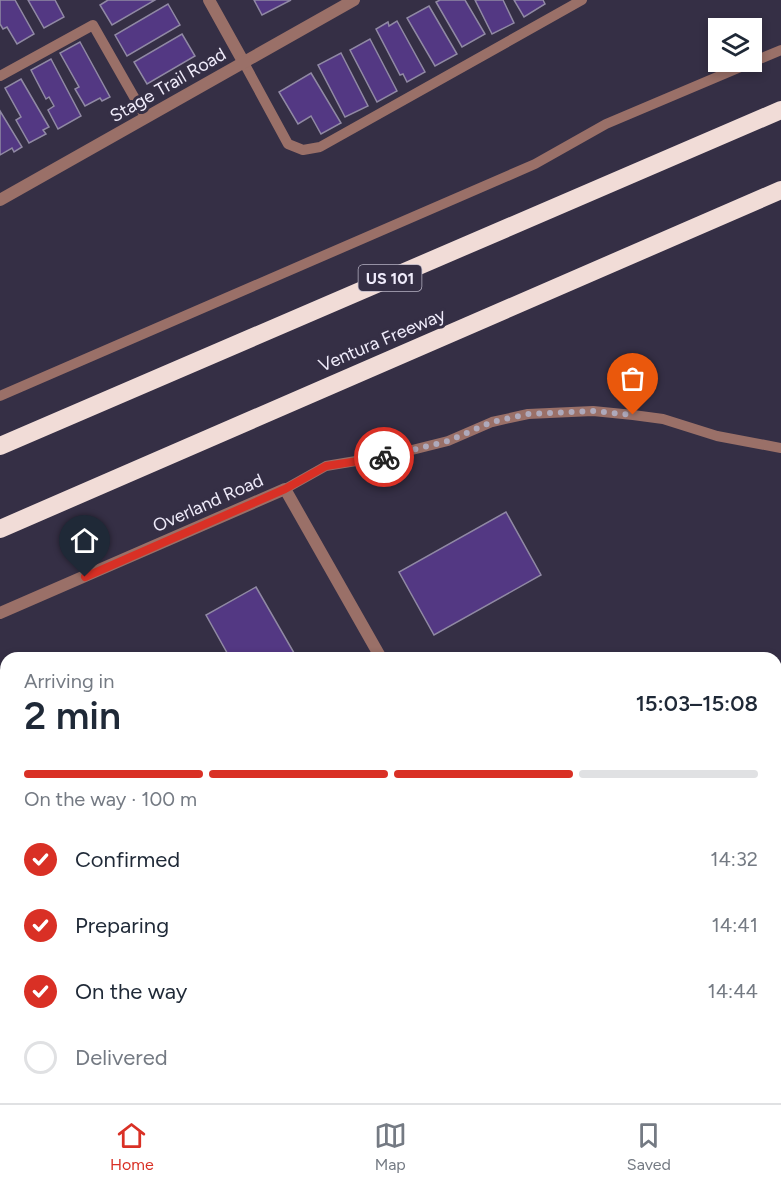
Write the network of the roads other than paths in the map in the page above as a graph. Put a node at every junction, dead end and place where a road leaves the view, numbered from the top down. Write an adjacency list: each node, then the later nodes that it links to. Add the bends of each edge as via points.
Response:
1 (209, 0): 5 (street)
2 (582, 0): 5 (lane, via 320,147 303,150 288,144)
3 (347, 2): 5 (street, Stage Trail Road)
4 (781, 50): 13 (lane, via 606,124 536,164)
5 (244, 63): 8 (street, Stage Trail Road)
6 (0, 76): 8 (lane, via 93,25)
7 (781, 110): 14 (highway, US 101)
8 (146, 118): 10 (street, Stage Trail Road)
9 (781, 190): 12 (highway, Ventura Freeway)
10 (0, 201)
11 (781, 201): 12 (highway)
12 (733, 211): 17 (highway, Ventura Freeway)
13 (0, 396)
14 (0, 446)
15 (781, 448): 16 (lane, via 717,436 663,419 593,411 528,414 492,422 448,441 326,466)
16 (285, 489): 18 (street, Overland Road); 19 (street, Overland Road)
17 (0, 529)
18 (0, 613)
19 (378, 652)

